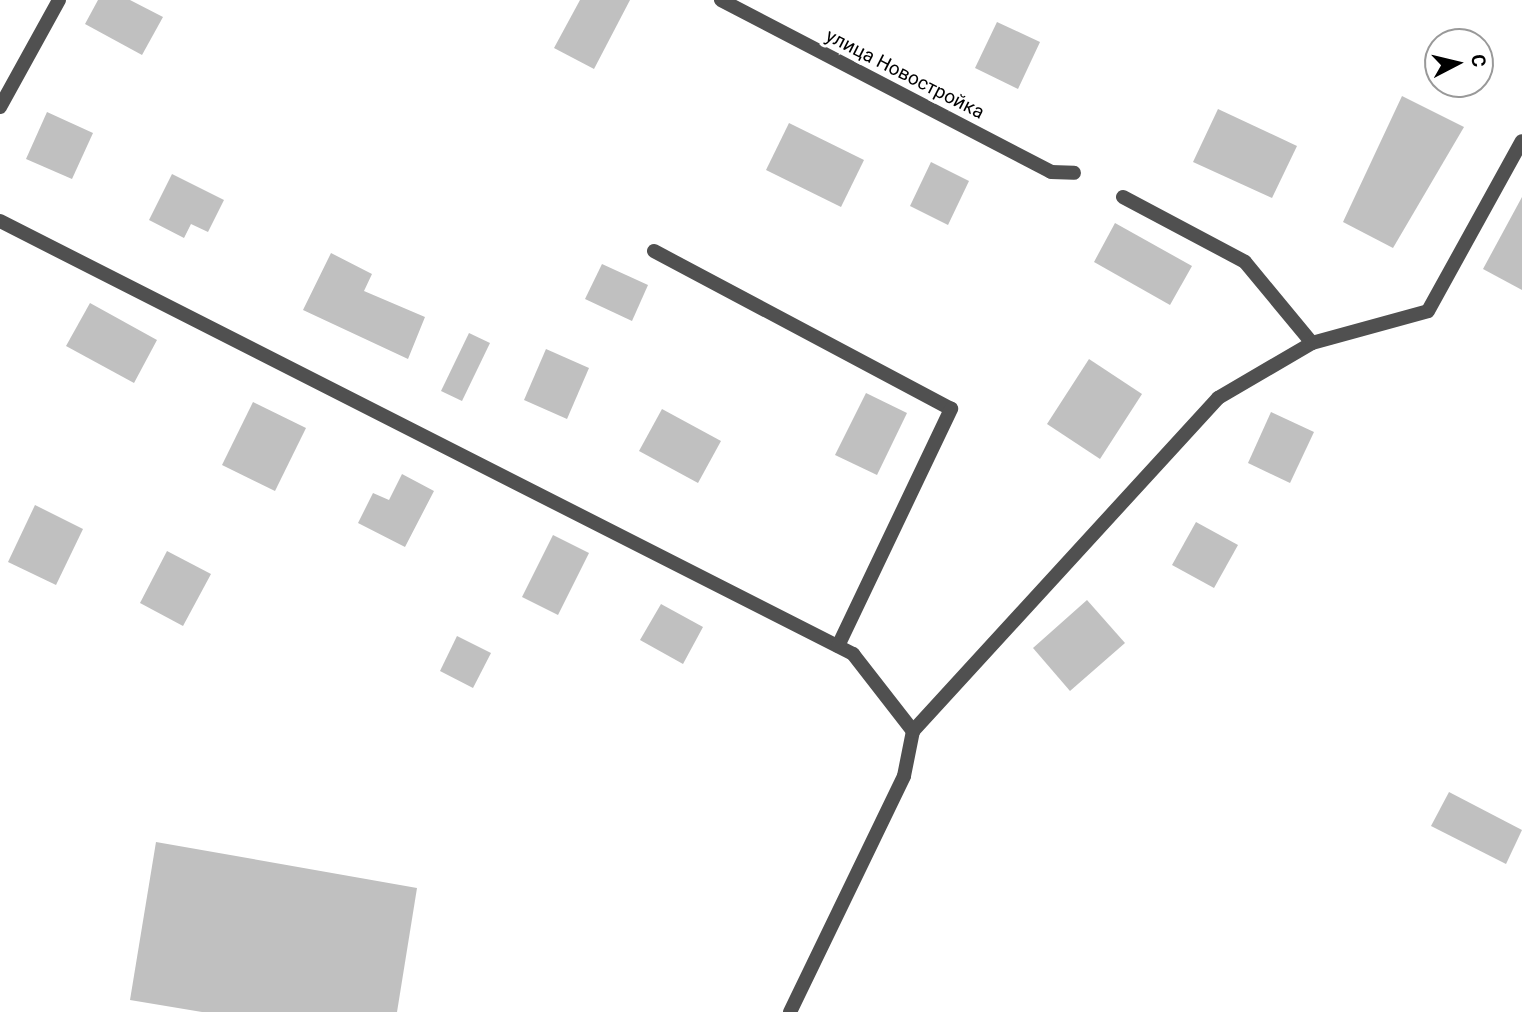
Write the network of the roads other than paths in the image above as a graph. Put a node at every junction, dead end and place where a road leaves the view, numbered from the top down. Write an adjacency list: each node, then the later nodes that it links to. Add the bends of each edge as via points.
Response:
1 (59, 0): 3 (street)
2 (721, 0): 5 (street, улица Новостройка, via 1051,172)
3 (0, 107)
4 (1522, 141): 9 (street, via 1428,311)
5 (1074, 173)
6 (1123, 197): 9 (street, via 1245,261)
7 (0, 221): 10 (street)
8 (654, 251): 10 (street, via 951,409)
9 (1312, 343): 11 (street, via 1218,398)
10 (838, 646): 11 (street, via 853,654)
11 (913, 731): 12 (street, via 904,776)
12 (790, 1012)

